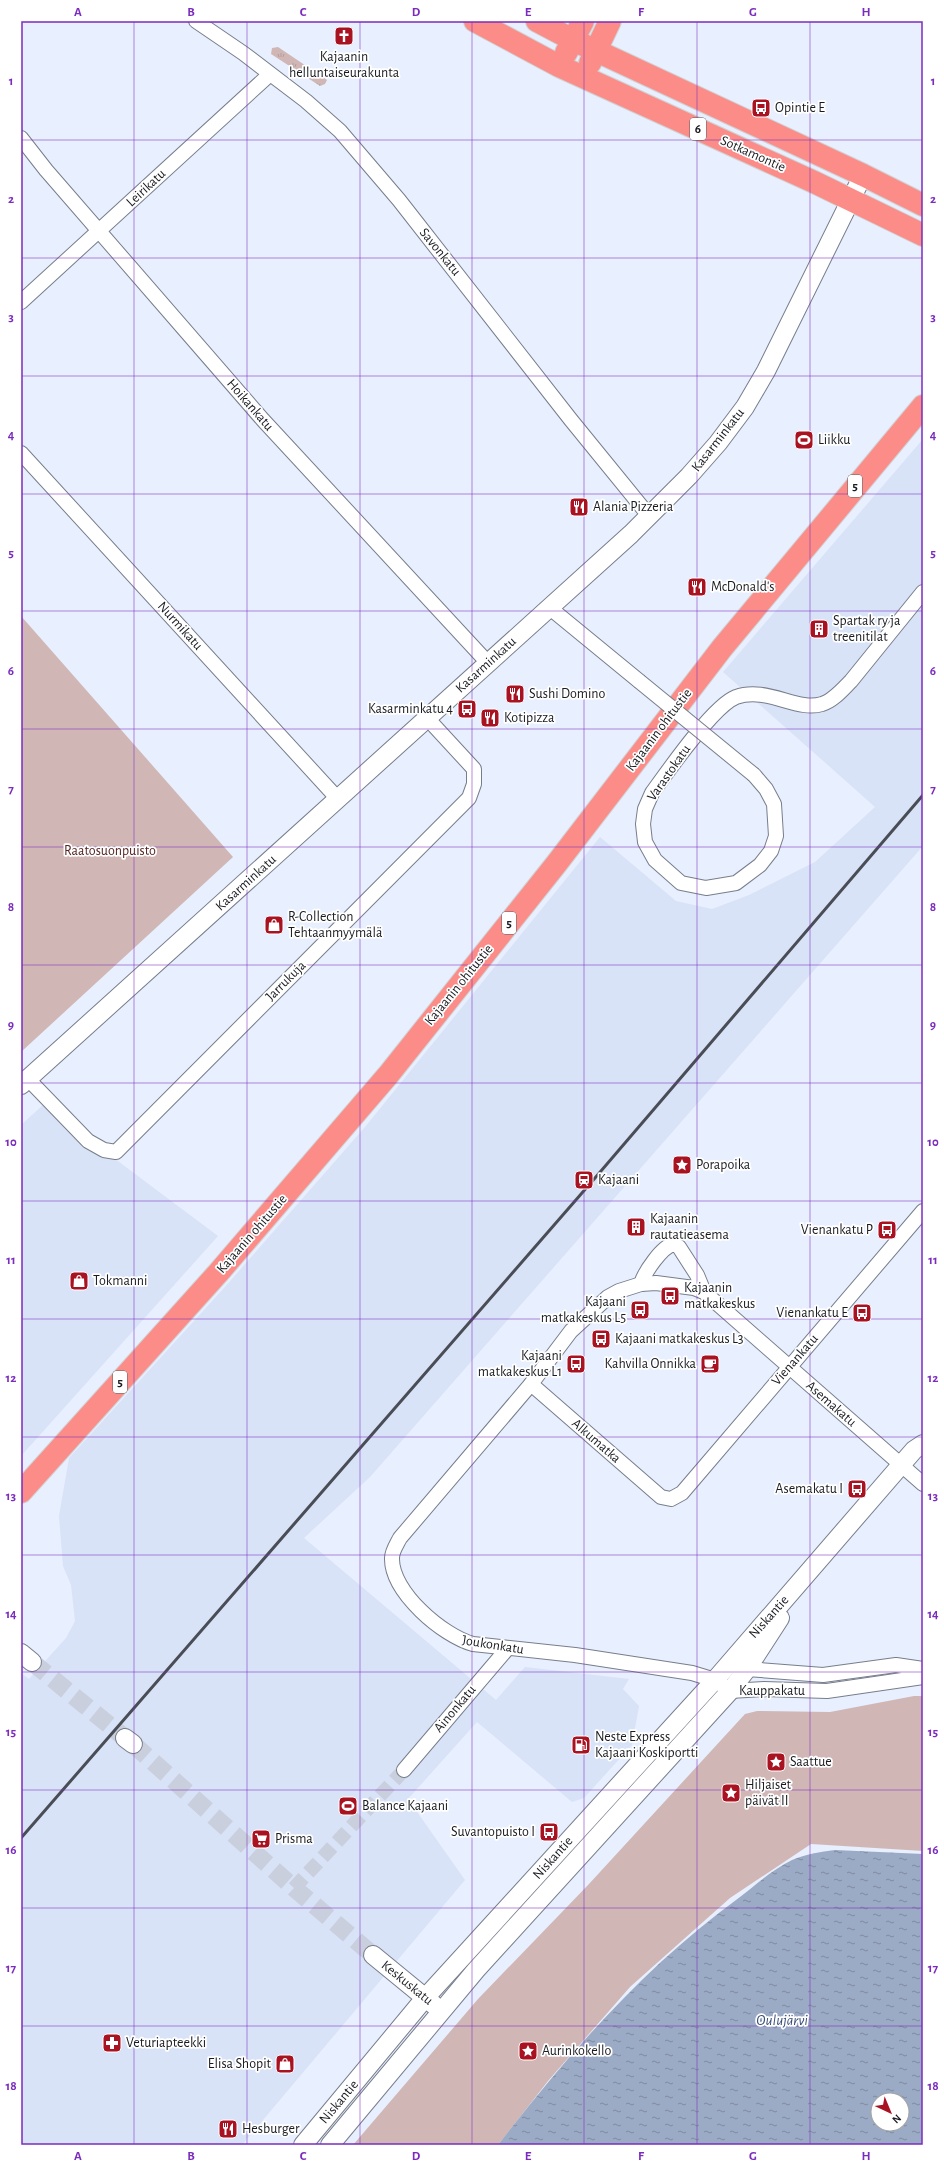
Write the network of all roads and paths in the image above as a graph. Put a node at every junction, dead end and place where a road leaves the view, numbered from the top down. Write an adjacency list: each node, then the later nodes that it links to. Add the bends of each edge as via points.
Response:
1 (196, 21): 9 (street, Savonkatu)
2 (475, 21): 8 (highway, Sotkamontie / 6)
3 (537, 21): 6 (highway, Sotkamontie / 6)
4 (583, 21): 6 (highway)
5 (610, 21): 7 (highway)
6 (573, 40): 7 (highway, Sotkamontie / 6); 8 (highway)
7 (597, 51): 10 (highway); 12 (highway, Sotkamontie / 6)
8 (559, 66): 10 (highway, Sotkamontie / 6)
9 (270, 74): 15 (street, Leirikatu); 20 (street, Savonkatu, via 340,131 399,200)
10 (583, 76): 13 (highway, Sotkamontie / 6)
11 (21, 138): 15 (street, Hoikankatu)
12 (863, 175): 13 (street, Kasarminkatu); 14 (highway, Sotkamontie / 6)
13 (851, 200): 16 (highway, Sotkamontie / 6); 20 (street, Kasarminkatu, via 766,371 745,407 708,454)
14 (923, 205)
15 (99, 232): 17 (street, Leirikatu); 23 (street, Hoikankatu, via 263,420)
16 (923, 235)
17 (21, 302)
18 (923, 406): 35 (highway, Kajaanin ohitustie / 5, via 727,642 557,863 388,1074 219,1272)
19 (21, 453): 25 (street, Nurmikatu)
20 (650, 517): 22 (street, Kasarminkatu)
21 (923, 592): 22 (street, Varastokatu, bridge, via 838,694 823,704 805,706 766,695 750,694 736,697 719,708 652,793 645,809 643,824 645,842 655,860 681,883 706,888 736,884 760,866 771,851 776,836 774,804 766,789 754,775 639,681)
22 (550, 608): 23 (street, Kasarminkatu)
23 (488, 663): 24 (street, Kasarminkatu)
24 (427, 718): 25 (street, Kasarminkatu); 26 (street, Jarrukuja, via 474,769 474,784 469,798 116,1152 104,1150 88,1141)
25 (338, 799): 26 (street, Kasarminkatu)
26 (24, 1082)
27 (923, 1211): 30 (street, Vienankatu)
28 (641, 1284): 29 (street, Asemakatu, via 674,1285); 29 (street, Asemakatu, via 646,1270 667,1247 674,1244 679,1247 697,1275); 31 (street, Asemakatu, via 612,1294 583,1318)
29 (704, 1292): 30 (street, Asemakatu)
30 (789, 1368): 33 (street, Asemakatu); 36 (street, Vienankatu, via 682,1493 671,1498)
31 (531, 1384): 36 (street, Alkumatka); 38 (street, Joukonkatu, via 400,1538 392,1557 396,1576 406,1594 447,1633 473,1644)
32 (923, 1444): 33 (street, Niskantie)
33 (901, 1465): 34 (street, Asemakatu); 37 (street, Niskantie)
34 (923, 1484)
35 (21, 1492)
36 (661, 1497)
37 (807, 1575): 39 (street, Niskantie); 42 (street, Niskantie, via 750,1637)
38 (507, 1649): 42 (street, Joukonkatu, via 620,1661); 44 (street, Ainonkatu)
39 (747, 1669): 40 (street, Kauppakatu, via 823,1675 896,1665); 42 (street, Kauppakatu); 43 (street, Niskantie)
40 (923, 1669)
41 (923, 1677): 43 (street, Kauppakatu, via 827,1691)
42 (715, 1680): 43 (street, Kauppakatu); 46 (street, Niskantie)
43 (730, 1691): 47 (street, Niskantie)
44 (404, 1770)
45 (373, 1955): 46 (street, Keskuskatu)
46 (425, 1998): 47 (street, Keskuskatu); 48 (street, Niskantie)
47 (441, 2011): 49 (street, Niskantie)
48 (303, 2145)
49 (330, 2145)

